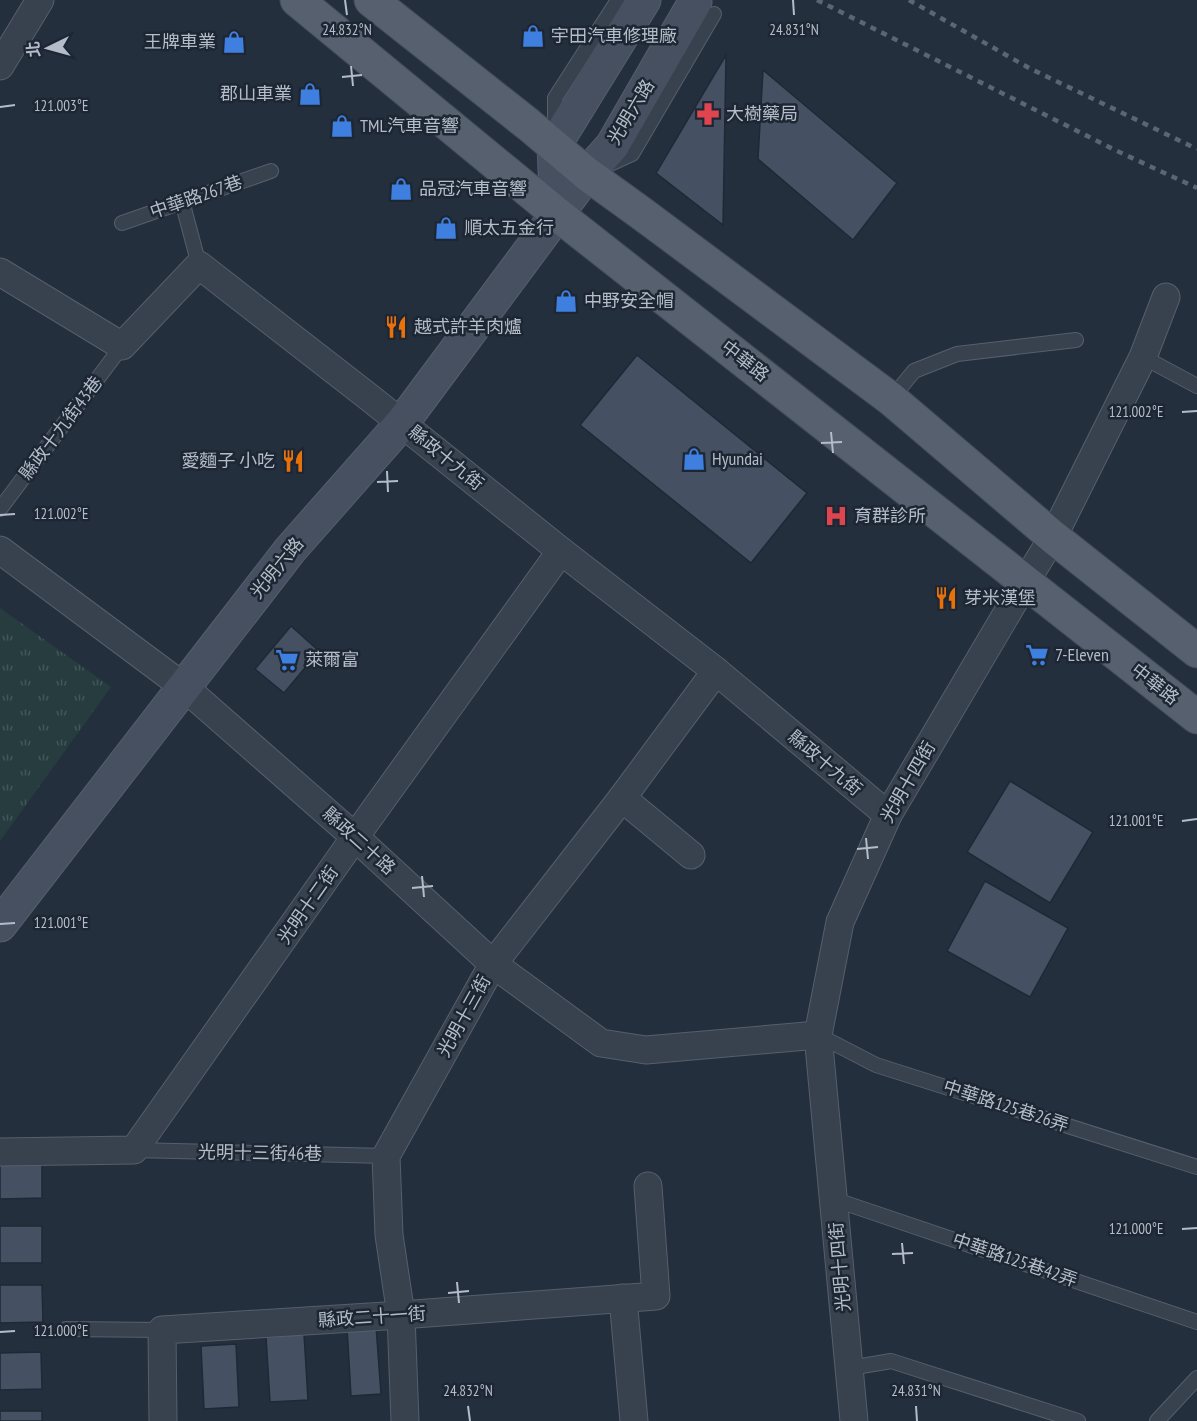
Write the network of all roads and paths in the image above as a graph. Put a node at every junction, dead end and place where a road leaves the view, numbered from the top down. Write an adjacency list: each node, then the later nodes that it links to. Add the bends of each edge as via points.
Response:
1 (40, 0): 7 (street)
2 (297, 0): 12 (main road, 中華路)
3 (371, 0): 8 (main road)
4 (618, 0): 8 (lane, via 555,98)
5 (644, 0): 8 (street)
6 (705, 8): 10 (street, 光明六路, via 612,146)
7 (0, 66)
8 (554, 146): 10 (main road); 12 (street)
9 (271, 171): 11 (lane, 中華路267巷)
10 (587, 174): 12 (street, 光明六路); 21 (main road)
11 (183, 201): 13 (lane, 中華路267巷); 14 (lane)
12 (557, 214): 22 (street, 光明六路); 27 (main road, 中華路)
13 (122, 223)
14 (199, 266): 18 (street); 22 (street, 縣政十九街)
15 (0, 272): 18 (street)
16 (1166, 297): 19 (street, 光明十四街)
17 (1076, 340): 21 (lane, via 957,354 914,371)
18 (122, 346): 23 (lane, 縣政十九街43巷)
19 (1143, 357): 20 (lane); 24 (street, 光明十四街)
20 (1197, 386)
21 (891, 399): 24 (main road)
22 (402, 423): 26 (street, 縣政十九街); 30 (street, 光明六路, via 290,550)
23 (0, 509)
24 (1053, 537): 27 (street, 光明十四街); 28 (main road)
25 (0, 550): 30 (street, 縣政二十路)
26 (561, 551): 29 (street, 縣政十九街); 34 (street, 光明十二街)
27 (1026, 581): 31 (main road, 中華路); 33 (street, 光明十四街)
28 (1197, 651)
29 (716, 671): 32 (street, 光明十三街); 33 (street, 縣政十九街)
30 (184, 687): 34 (street, 縣政二十路); 36 (street, 光明六路)
31 (1197, 717)
32 (622, 798): 35 (street); 37 (street, 光明十三街)
33 (888, 815): 38 (street, 光明十四街, via 840,921)
34 (355, 837): 37 (street, 縣政二十路); 39 (street, 光明十二街)
35 (691, 855)
36 (0, 925)
37 (493, 964): 38 (street, 縣政二十路, via 601,1042 646,1050); 41 (street, 光明十三街)
38 (818, 1035): 42 (lane, 中華路125巷26弄, via 876,1065); 44 (street, 光明十四街)
39 (134, 1150): 40 (street); 41 (lane, 光明十三街46巷)
40 (0, 1152)
41 (386, 1156): 46 (street, via 389,1235)
42 (1197, 1167)
43 (648, 1186): 45 (street, 縣政二十一街, via 656,1296)
44 (833, 1199): 47 (lane, 中華路125巷42弄); 50 (street, 光明十四街)
45 (623, 1298): 46 (street, 縣政二十一街); 55 (street)
46 (401, 1315): 49 (street, 縣政二十一街); 54 (street)
47 (1197, 1322)
48 (66, 1329): 49 (lane)
49 (162, 1330): 53 (street)
50 (850, 1368): 56 (street, 光明十四街); 57 (lane, via 891,1361)
51 (1197, 1378): 52 (lane)
52 (1163, 1419)
53 (163, 1421)
54 (405, 1421)
55 (634, 1421)
56 (854, 1421)
57 (1078, 1421)

